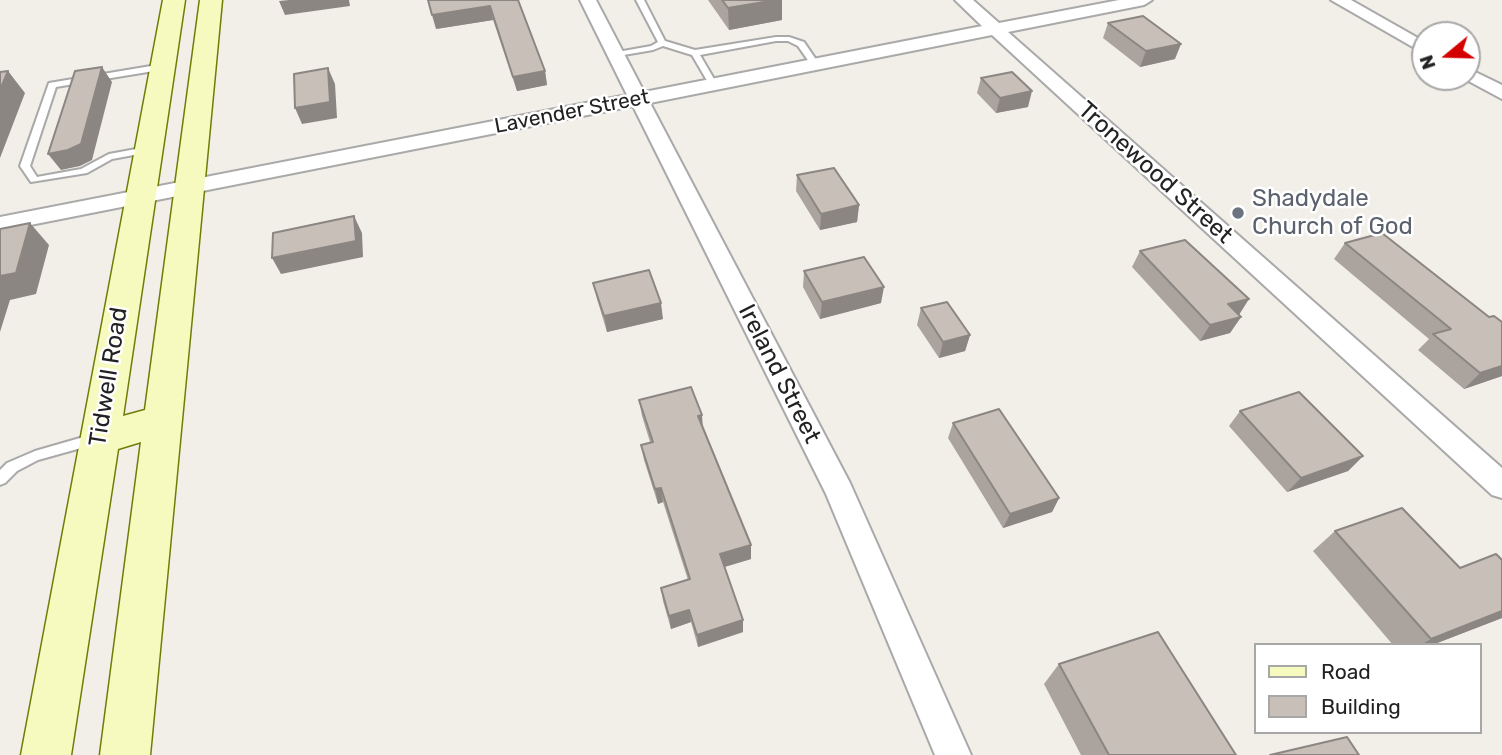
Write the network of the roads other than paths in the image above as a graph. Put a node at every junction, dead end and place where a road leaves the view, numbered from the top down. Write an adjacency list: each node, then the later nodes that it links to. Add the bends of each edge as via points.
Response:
1 (174, 0): 14 (main road, Tidwell Road)
2 (211, 0): 20 (main road)
3 (587, 0): 12 (street, Ireland Street)
4 (640, 0): 10 (lane)
5 (963, 0): 8 (street, Tronewood Street)
6 (1144, 0): 8 (street, Lavender Street)
7 (1339, 0): 9 (street)
8 (997, 30): 13 (street, Lavender Street); 26 (street, Tronewood Street)
9 (1411, 41)
10 (662, 43): 11 (lane); 12 (lane)
11 (695, 53): 13 (lane, via 789,39 801,44); 16 (lane)
12 (615, 55): 18 (street, Ireland Street)
13 (815, 64): 16 (street, Lavender Street)
14 (163, 67): 19 (main road, Tidwell Road); 19 (lane, via 52,85 25,166 34,180 83,171 109,157)
15 (1481, 81): 17 (street)
16 (713, 84): 18 (street, Lavender Street)
17 (1502, 93)
18 (638, 99): 20 (street, Lavender Street); 29 (street, Ireland Street, via 840,492)
19 (147, 150): 21 (main road, Tidwell Road)
20 (191, 185): 21 (street, Lavender Street); 23 (main road)
21 (139, 195): 22 (street, Lavender Street); 24 (main road, Tidwell Road)
22 (0, 224)
23 (164, 420): 24 (main road); 28 (main road)
24 (99, 438): 25 (lane, via 35,456); 27 (main road, Tidwell Road)
25 (0, 479)
26 (1502, 486)
27 (46, 755)
28 (125, 755)
29 (953, 755)

